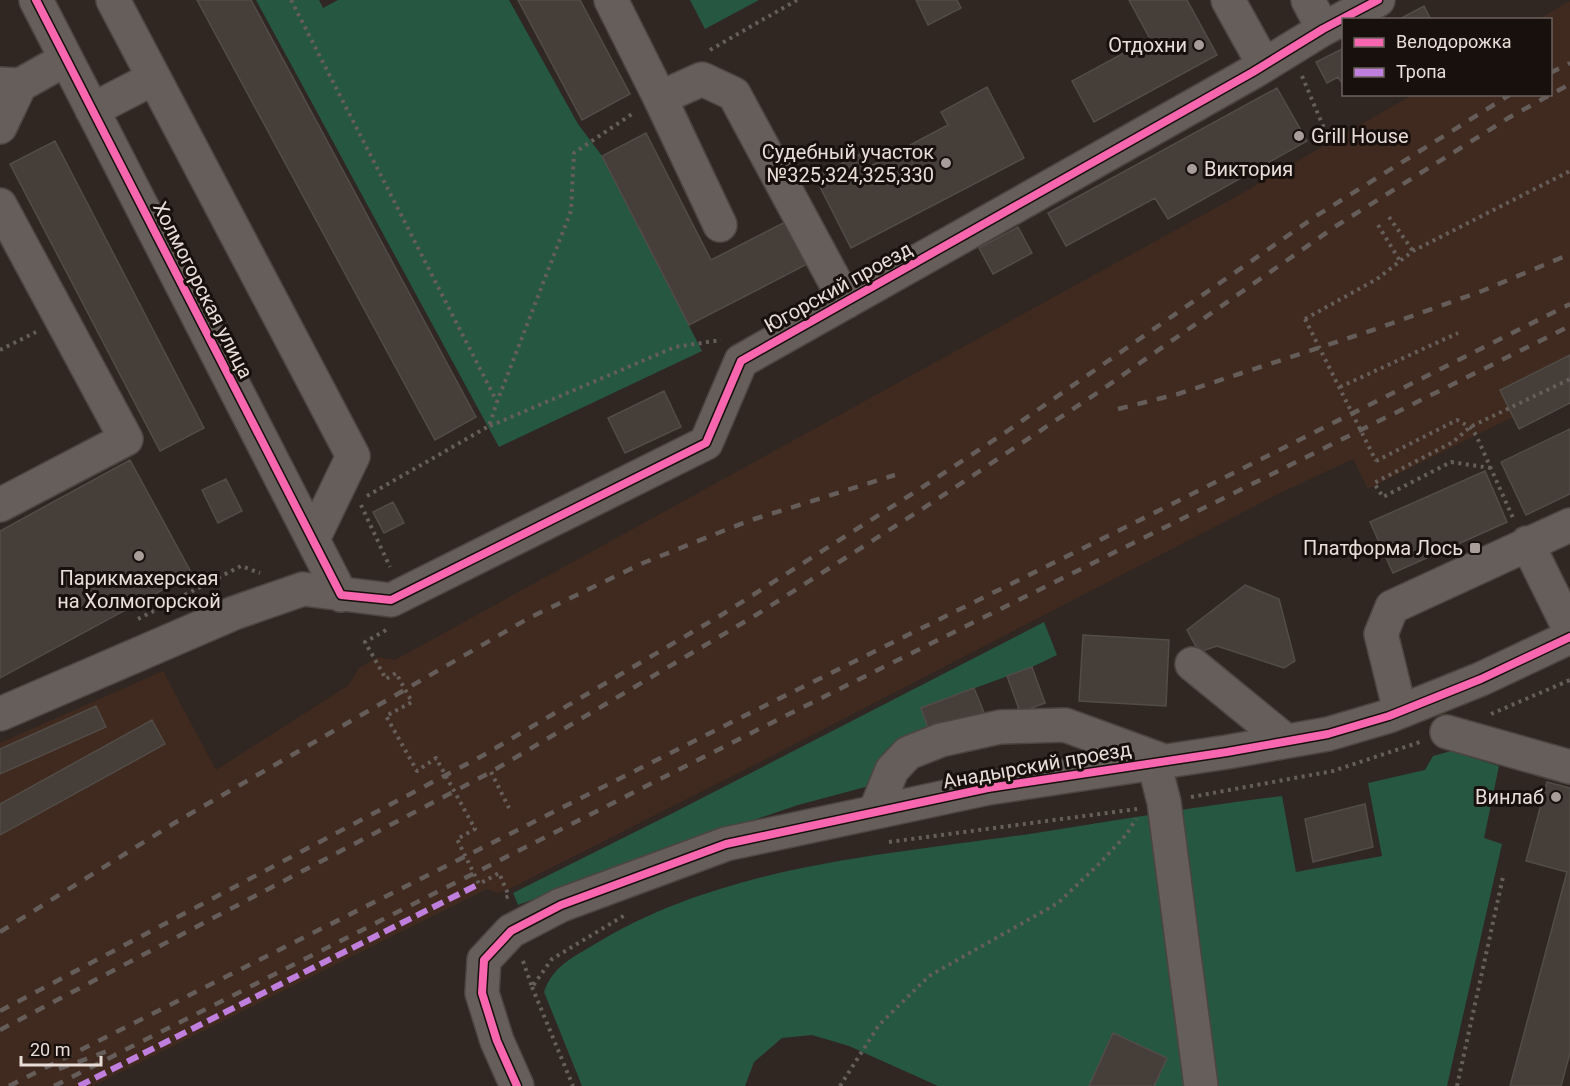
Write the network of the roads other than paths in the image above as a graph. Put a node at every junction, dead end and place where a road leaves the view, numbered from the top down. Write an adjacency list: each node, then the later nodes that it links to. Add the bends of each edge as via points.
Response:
1 (36, 0): 10 (street, Холмогорская улица)
2 (113, 0): 12 (street)
3 (611, 0): 14 (street)
4 (1228, 0): 11 (street)
5 (1308, 0): 9 (street)
6 (1378, 0): 7 (street, Югорский проезд)
7 (1344, 18)
8 (1342, 19): 9 (street, Югорский проезд)
9 (1323, 29): 11 (street, Югорский проезд)
10 (66, 59): 13 (street); 15 (street, Холмогорская улица)
11 (1264, 65): 19 (street, Югорский проезд)
12 (154, 78): 15 (street); 23 (street, via 353,456)
13 (10, 84): 16 (street)
14 (660, 98): 18 (street); 19 (street, via 702,79 734,94)
15 (92, 110): 23 (street, Холмогорская улица)
16 (0, 127)
17 (0, 205): 20 (street, via 126,439)
18 (720, 225)
19 (846, 302): 24 (street, Югорский проезд, via 741,361 706,443 390,600)
20 (0, 505)
21 (1570, 525): 22 (street)
22 (1522, 536): 25 (street); 28 (street, via 1392,607 1382,634)
23 (313, 539): 24 (street, Холмогорская улица)
24 (341, 595): 29 (street, Югорский проезд, via 303,589 234,613)
25 (1570, 630)
26 (1570, 637): 28 (street, Анадырский проезд)
27 (1192, 664): 31 (street)
28 (1400, 711): 31 (street, Анадырский проезд, via 1328,734)
29 (0, 714)
30 (1447, 732): 33 (street)
31 (1286, 741): 32 (street, Анадырский проезд)
32 (1159, 762): 34 (street, Анадырский проезд, via 988,788); 34 (street, via 1065,725 1000,727 941,740 908,753 892,770); 36 (street)
33 (1570, 766)
34 (875, 812): 35 (street, Анадырский проезд, via 726,844 561,905 510,931 484,960 482,993 496,1041)
35 (517, 1086)
36 (1201, 1086)

